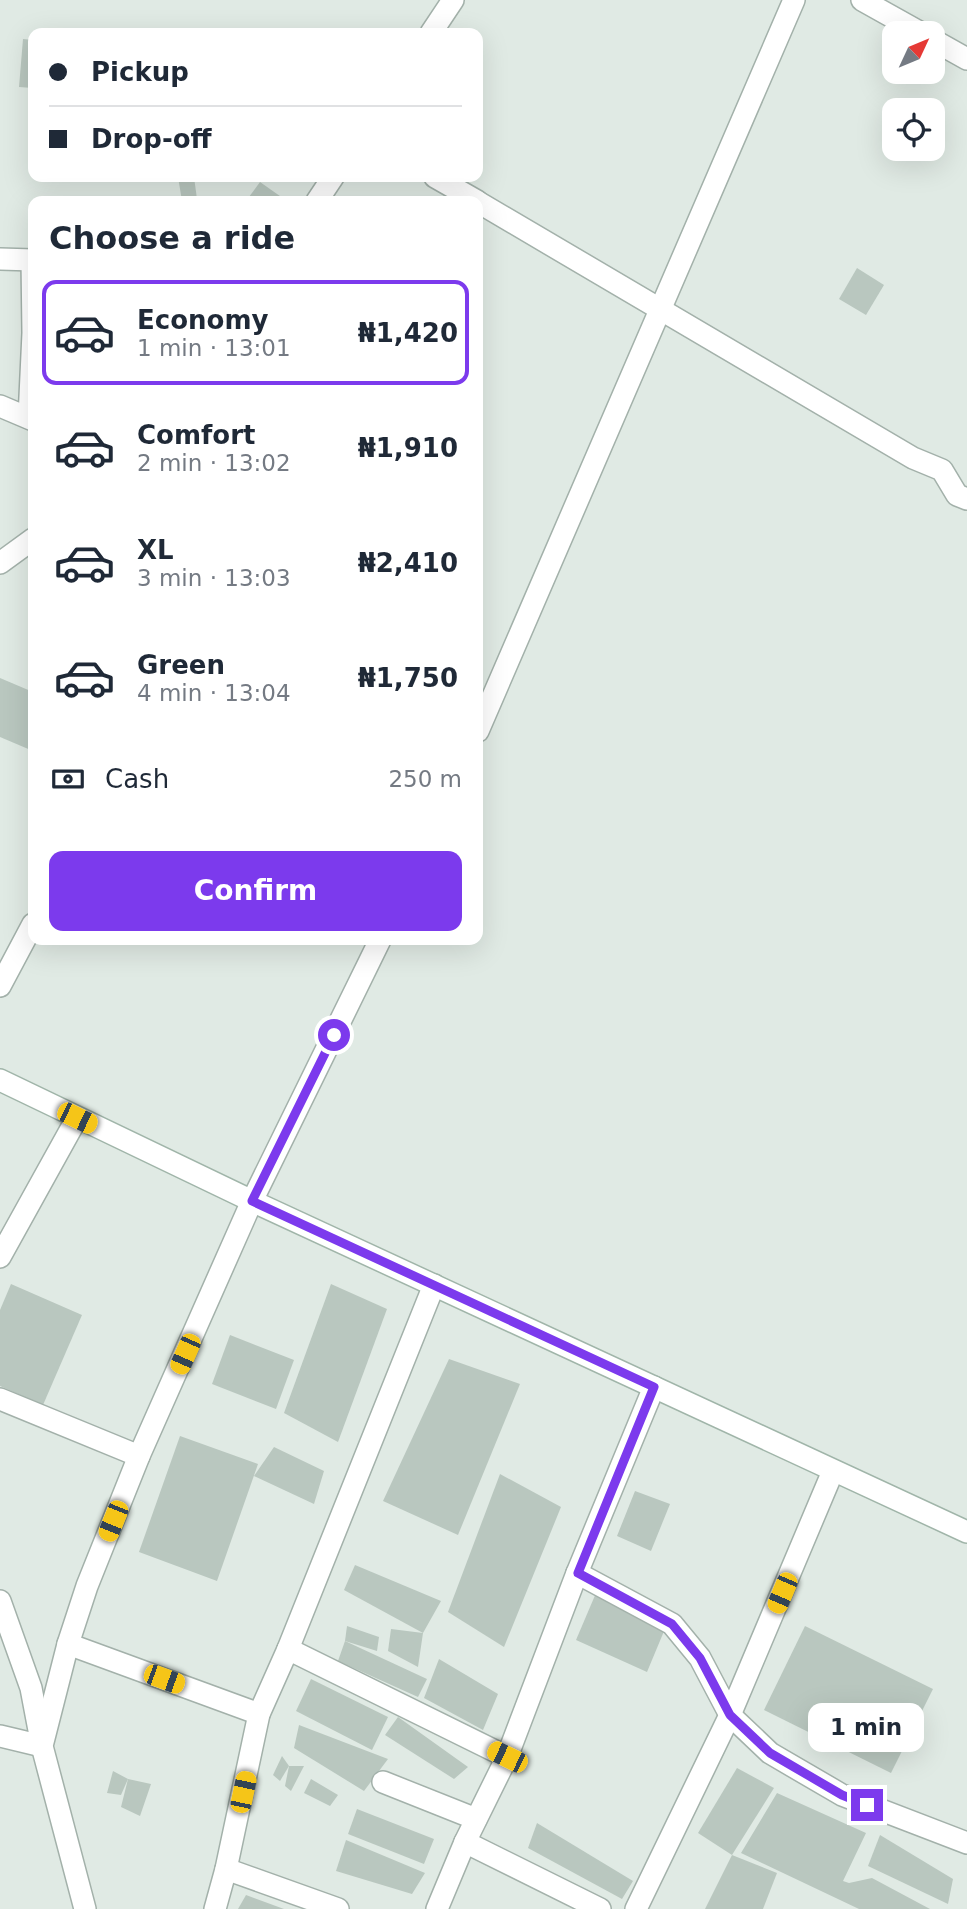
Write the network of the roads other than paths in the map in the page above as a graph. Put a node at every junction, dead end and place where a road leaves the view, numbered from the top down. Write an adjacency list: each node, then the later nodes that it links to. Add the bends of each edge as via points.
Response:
1 (453, 0): 5 (street)
2 (794, 0): 13 (street)
3 (862, 0): 4 (street)
4 (900, 21)
5 (434, 28)
6 (945, 47): 7 (street)
7 (967, 59)
8 (444, 182): 9 (street)
9 (468, 196)
10 (483, 205): 13 (street)
11 (0, 259): 12 (street)
12 (28, 260)
13 (662, 309): 16 (street, via 913,458 942,470); 19 (street)
14 (0, 406): 15 (street)
15 (28, 418)
16 (964, 492)
17 (28, 543): 18 (street)
18 (0, 563)
19 (483, 720)
20 (28, 934): 22 (street)
21 (378, 945): 25 (street)
22 (0, 986)
23 (0, 1080): 24 (street)
24 (77, 1118): 25 (street); 26 (street)
25 (252, 1201): 27 (street); 30 (street)
26 (0, 1257)
27 (434, 1285): 28 (street); 36 (street)
28 (654, 1387): 31 (street); 33 (street)
29 (0, 1399): 30 (street)
30 (139, 1456): 35 (street)
31 (833, 1471): 32 (street); 38 (street)
32 (967, 1532)
33 (578, 1573): 38 (street, via 672,1624 700,1658); 41 (street)
34 (0, 1601): 40 (street, via 31,1688)
35 (68, 1644): 37 (street); 40 (street)
36 (288, 1649): 37 (street); 41 (street)
37 (259, 1714): 46 (street)
38 (730, 1715): 45 (street, via 770,1753 842,1795); 52 (street)
39 (0, 1736): 40 (street)
40 (42, 1746): 47 (street)
41 (507, 1757): 43 (street)
42 (383, 1782): 43 (street)
43 (476, 1819): 44 (street)
44 (465, 1842): 50 (street); 51 (street)
45 (967, 1843)
46 (226, 1869): 48 (street); 49 (street)
47 (85, 1909)
48 (215, 1909)
49 (338, 1909)
50 (437, 1909)
51 (600, 1909)
52 (636, 1909)

